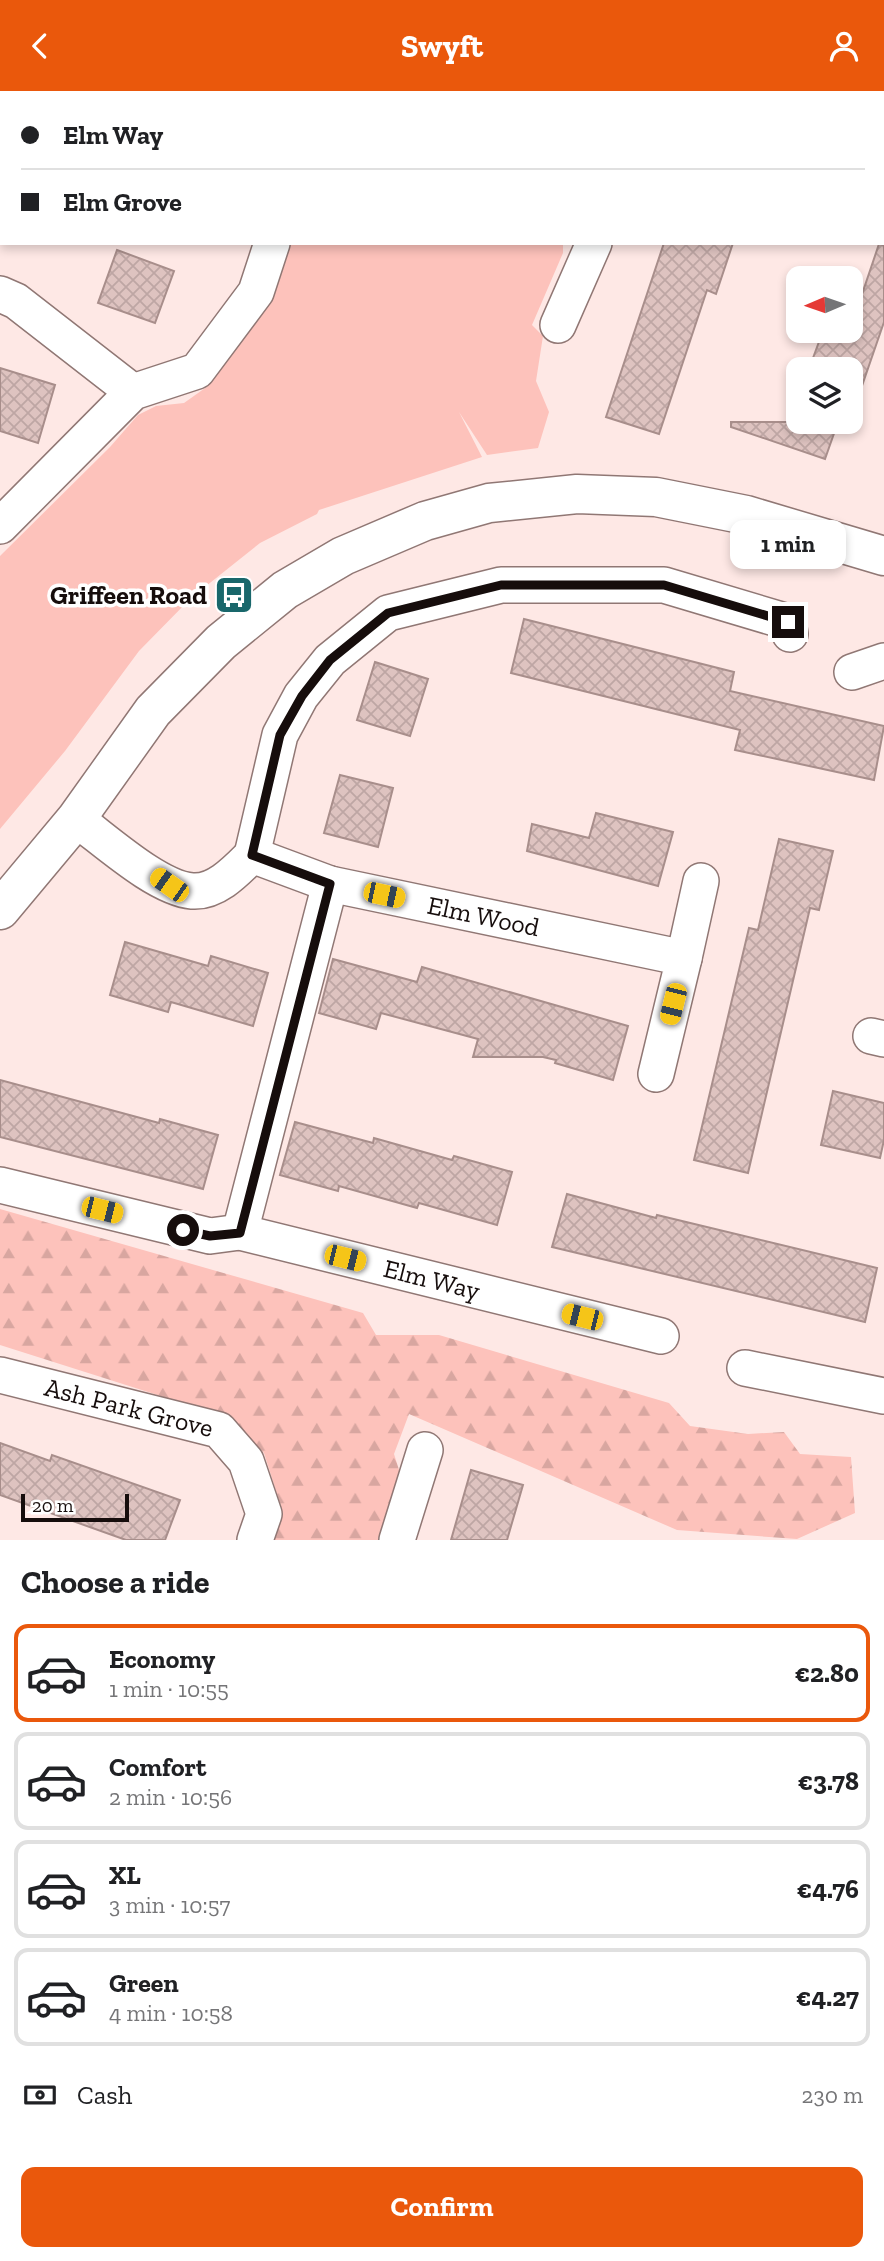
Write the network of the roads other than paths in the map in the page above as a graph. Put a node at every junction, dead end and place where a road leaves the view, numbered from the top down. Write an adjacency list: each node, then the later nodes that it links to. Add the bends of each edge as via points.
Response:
1 (271, 245): 5 (street, via 256,292 197,371)
2 (593, 245): 4 (street)
3 (0, 295): 5 (street, via 16,300)
4 (558, 325)
5 (133, 392): 6 (street)
6 (0, 526)
7 (884, 556): 9 (street, via 746,515 656,497 577,494 489,503 425,521 343,556 285,590 221,642 153,711)
8 (790, 633): 10 (street, via 788,622 664,585 501,585 388,613 330,660 280,735)
9 (76, 819): 10 (street, via 169,885 195,892 227,879); 13 (street)
10 (252, 855): 12 (street, Elm Wood)
11 (701, 881): 14 (street)
12 (330, 884): 14 (street, Elm Wood); 17 (street)
13 (0, 910)
14 (684, 958): 15 (street)
15 (656, 1074)
16 (0, 1185): 17 (street, Elm Way, via 210,1236)
17 (240, 1233): 18 (street, Elm Way)
18 (661, 1336)
19 (745, 1368): 21 (street)
20 (0, 1375): 23 (street, Ash Park Grove, via 219,1430 246,1461 264,1514)
21 (884, 1396)
22 (425, 1450): 24 (street)
23 (255, 1540)
24 (397, 1540)

